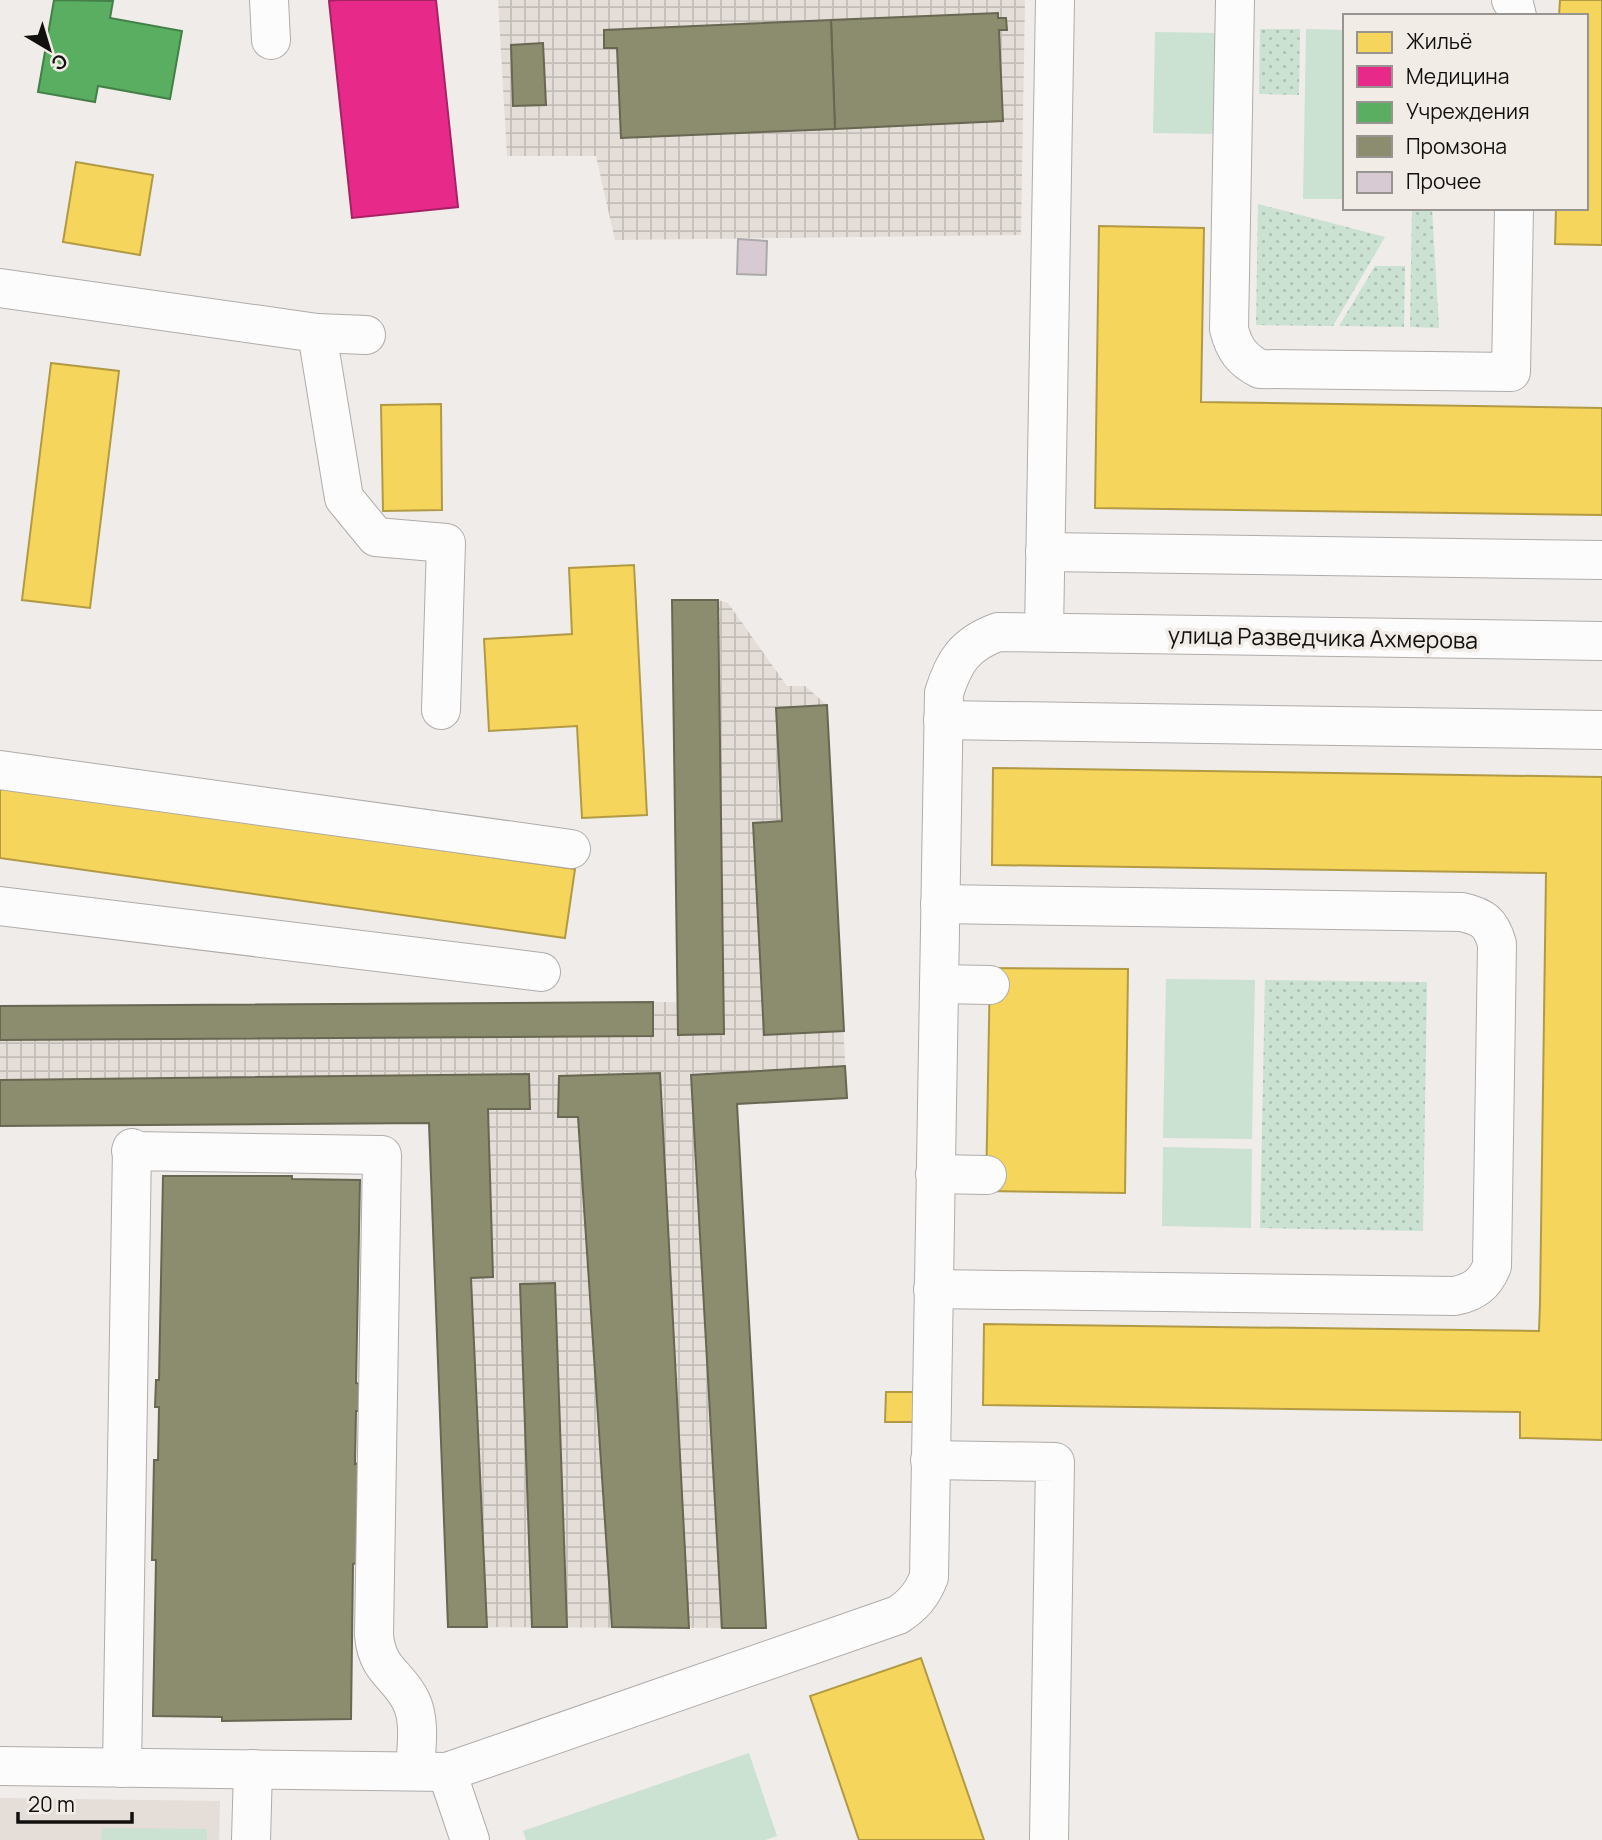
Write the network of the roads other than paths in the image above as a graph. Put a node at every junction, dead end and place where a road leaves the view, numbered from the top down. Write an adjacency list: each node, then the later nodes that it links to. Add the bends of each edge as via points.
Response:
1 (269, 0): 4 (street)
2 (1055, 0): 9 (street)
3 (1235, 0): 5 (street, via 1229,329 1240,356 1249,363 1260,369 1511,372)
4 (271, 40)
5 (1514, 210)
6 (0, 288): 7 (street)
7 (317, 333): 8 (street); 13 (street, via 344,498 376,537 446,543)
8 (366, 335)
9 (1045, 552): 10 (street); 11 (street)
10 (1602, 560)
11 (1044, 632): 12 (street, улица Разведчика Ахмерова); 14 (street, улица Разведчика Ахмерова, via 998,632 970,646 950,672)
12 (1602, 641)
13 (441, 710)
14 (943, 720): 15 (street); 18 (street, улица Разведчика Ахмерова)
15 (1602, 730)
16 (0, 770): 17 (street)
17 (570, 849)
18 (940, 904): 21 (street, улица Разведчика Ахмерова); 25 (street, via 1462,912 1477,916 1494,933 1497,944 1492,1266 1480,1286 1455,1296)
19 (0, 906): 20 (street)
20 (541, 972)
21 (939, 984): 22 (street); 23 (street, улица Разведчика Ахмерова)
22 (990, 985)
23 (935, 1174): 24 (street); 25 (street, улица Разведчика Ахмерова)
24 (987, 1175)
25 (933, 1289): 26 (street, улица Разведчика Ахмерова)
26 (930, 1460): 30 (street, улица Разведчика Ахмерова, via 929,1577 919,1597 898,1615); 33 (street, via 1055,1462)
27 (0, 1766): 28 (street, улица Разведчика Ахмерова)
28 (122, 1768): 29 (street, улица Разведчика Ахмерова); 30 (street, via 132,1148 382,1155 375,1646 414,1708)
29 (253, 1769): 30 (street, улица Разведчика Ахмерова); 31 (street)
30 (431, 1772): 32 (street)
31 (251, 1840)
32 (470, 1840)
33 (1049, 1840)

